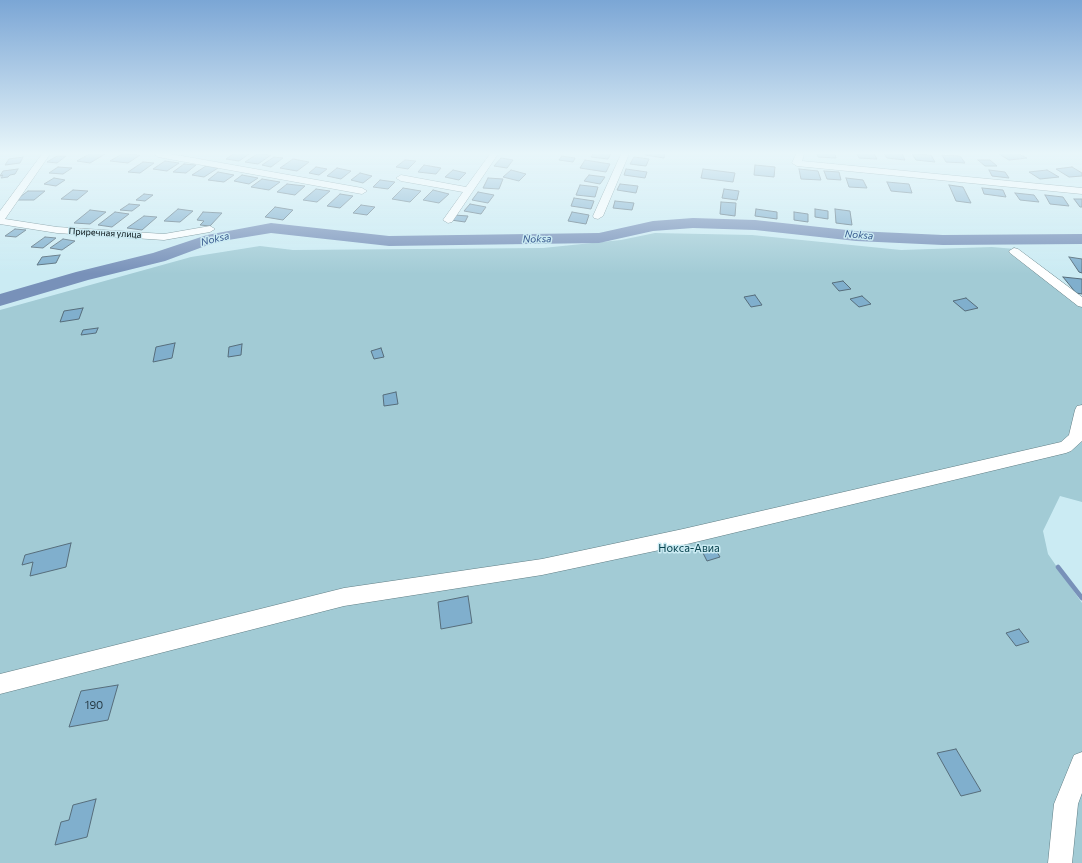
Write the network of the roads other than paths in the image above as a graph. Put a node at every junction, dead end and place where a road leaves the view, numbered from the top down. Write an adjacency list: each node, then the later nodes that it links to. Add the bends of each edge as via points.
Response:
1 (17, 194): 5 (street, Приречная улица)
2 (466, 194): 6 (street)
3 (607, 194): 4 (street)
4 (598, 216)
5 (0, 219): 7 (street, Приречная улица, via 57,230 164,236)
6 (448, 220)
7 (210, 230)
8 (1014, 251): 9 (street)
9 (1082, 302)
10 (1082, 410): 11 (street, via 1076,438 1066,447 542,567 344,596)
11 (0, 684)
12 (1082, 763): 13 (street, via 1066,804)
13 (1060, 863)

